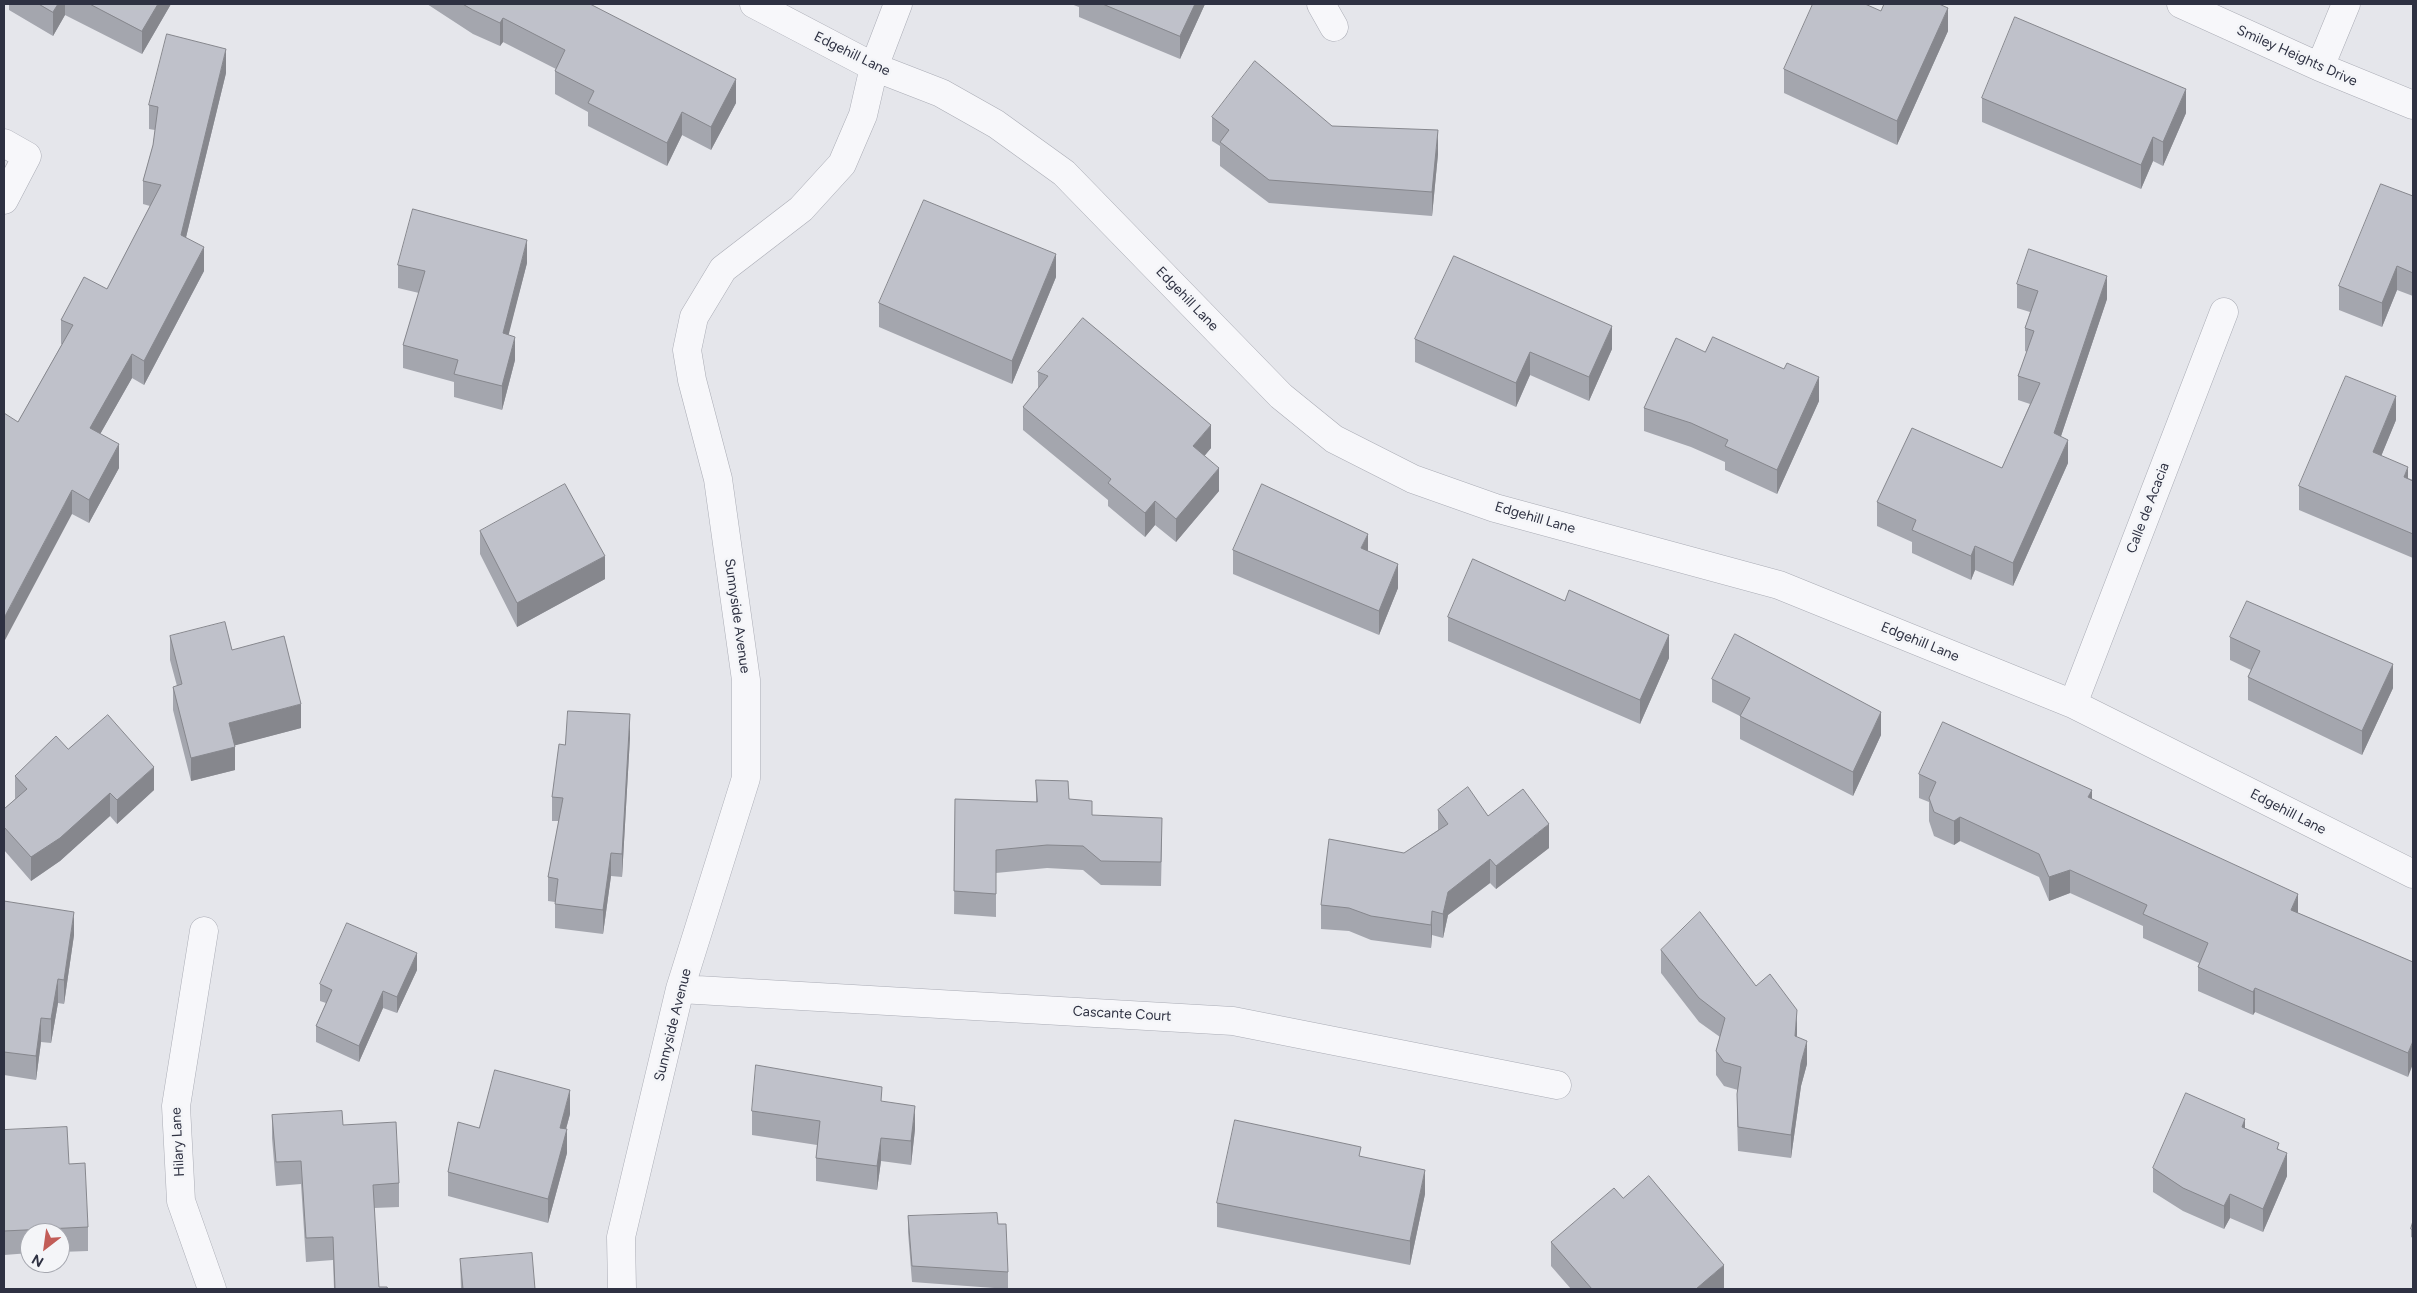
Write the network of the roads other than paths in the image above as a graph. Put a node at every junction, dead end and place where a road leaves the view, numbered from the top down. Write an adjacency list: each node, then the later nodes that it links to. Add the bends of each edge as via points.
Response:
1 (754, 4): 5 (street, Edgehill Lane)
2 (898, 4): 5 (street, Sunnyside Avenue)
3 (2181, 4): 6 (street, Smiley Heights Drive)
4 (2346, 4): 6 (street)
5 (874, 67): 11 (street, Edgehill Lane, via 941,93 996,124 1064,173 1281,396 1334,439 1413,479 1495,508 1779,585); 14 (street, Sunnyside Avenue, via 863,115 842,164 801,209 723,269 694,317 687,350 720,488 746,680 746,778)
6 (2320, 67): 7 (street, Smiley Heights Drive)
7 (2413, 106)
8 (4, 143): 9 (street, via 27,156)
9 (4, 200)
10 (2224, 312): 11 (street, Calle de Acacia)
11 (2073, 704): 12 (street, Edgehill Lane)
12 (2413, 874)
13 (204, 931): 16 (street, Hilary Lane, via 176,1106 181,1200)
14 (680, 989): 15 (street, Cascante Court, via 1233,1021); 17 (street, Sunnyside Avenue, via 620,1238)
15 (1557, 1085)
16 (212, 1289)
17 (622, 1289)

